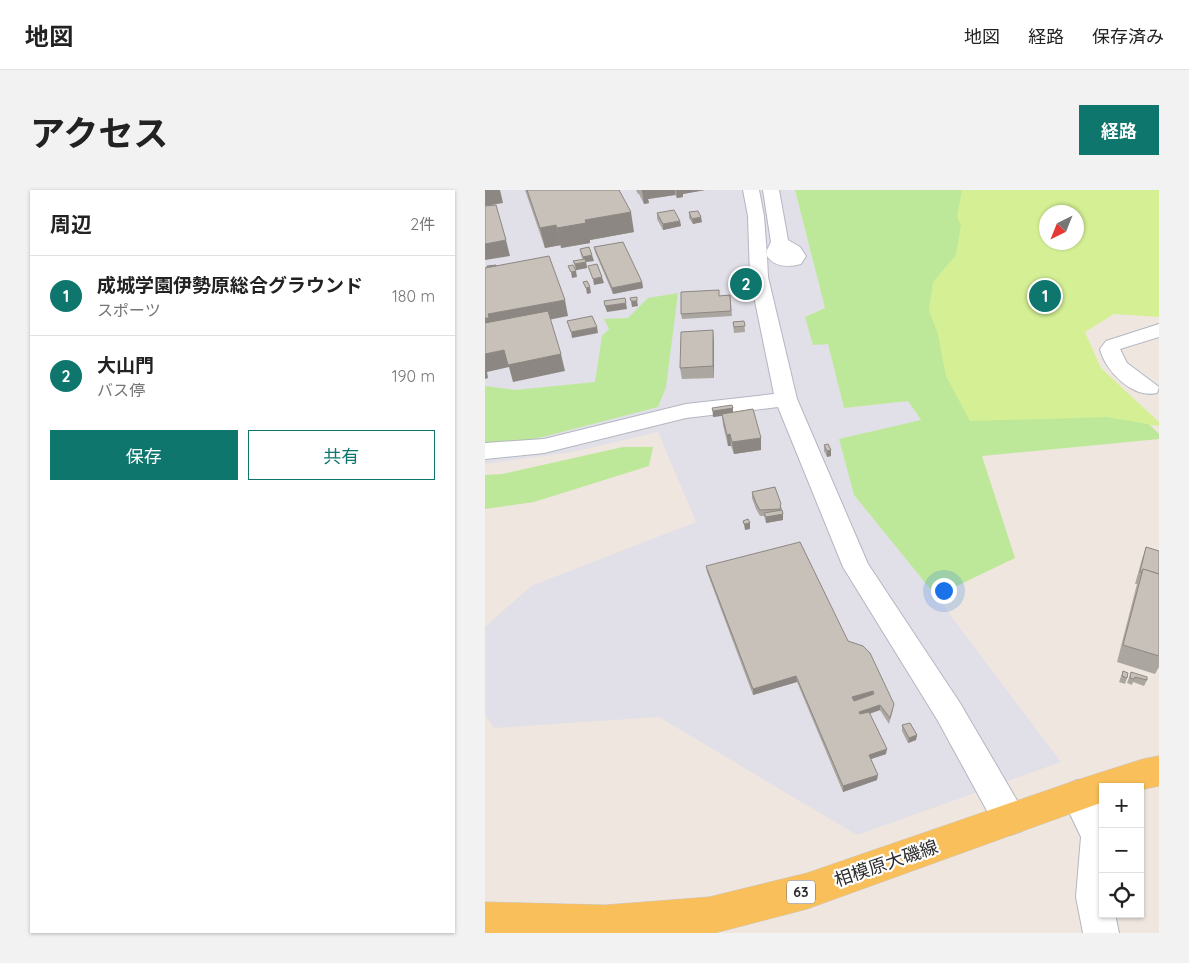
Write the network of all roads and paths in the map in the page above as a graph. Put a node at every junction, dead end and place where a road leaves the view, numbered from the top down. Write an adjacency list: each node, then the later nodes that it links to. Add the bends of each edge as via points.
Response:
1 (751, 190): 6 (street, via 756,216 759,277)
2 (771, 190): 3 (street)
3 (780, 242)
4 (1159, 330): 5 (street, via 1109,349 1124,374)
5 (1156, 389)
6 (786, 399): 7 (street, via 686,411 544,446); 10 (street, via 856,567 949,712)
7 (485, 452)
8 (1159, 771): 9 (main road, 相模原大磯線 / 63)
9 (1077, 795): 10 (main road, 相模原大磯線 / 63); 13 (street, via 1098,836 1094,897)
10 (1010, 820): 12 (main road, 相模原大磯線 / 63, via 798,893 709,916)
11 (485, 921): 12 (main road, 相模原大磯線 / 63)
12 (611, 929)
13 (1101, 933)

